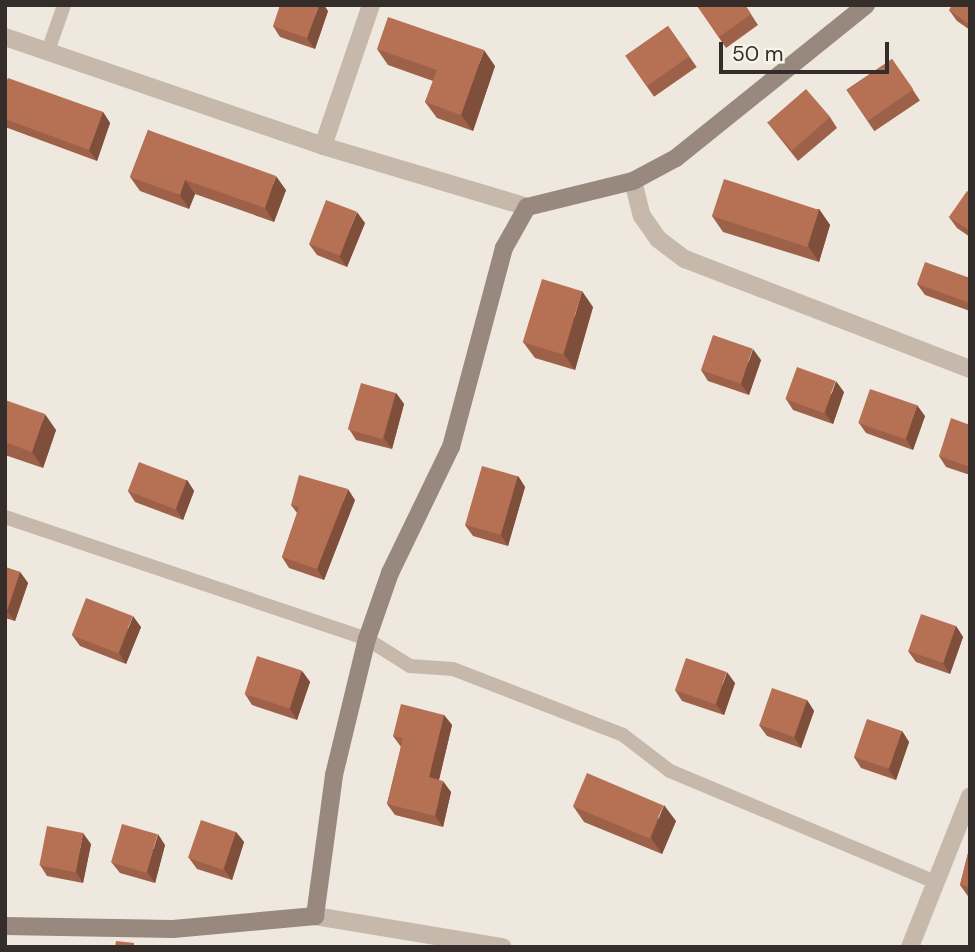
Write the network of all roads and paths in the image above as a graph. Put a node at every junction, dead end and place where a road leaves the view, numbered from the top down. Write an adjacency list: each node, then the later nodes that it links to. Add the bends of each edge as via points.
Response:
1 (64, 5): 5 (lane)
2 (371, 5): 6 (street)
3 (866, 5): 7 (street, via 676,158)
4 (5, 37): 5 (street)
5 (48, 51): 6 (street)
6 (323, 146): 8 (street)
7 (633, 181): 8 (street); 9 (street, via 642,216 658,239 685,258)
8 (527, 207): 11 (street, via 504,248 451,447 390,573)
9 (970, 369)
10 (5, 516): 11 (lane)
11 (367, 639): 13 (lane, via 410,666 453,668 623,735 670,771); 14 (street, via 334,775)
12 (970, 796): 13 (street)
13 (935, 882): 17 (street)
14 (315, 916): 15 (street, via 173,929); 16 (street)
15 (5, 926)
16 (502, 947)
17 (910, 947)

